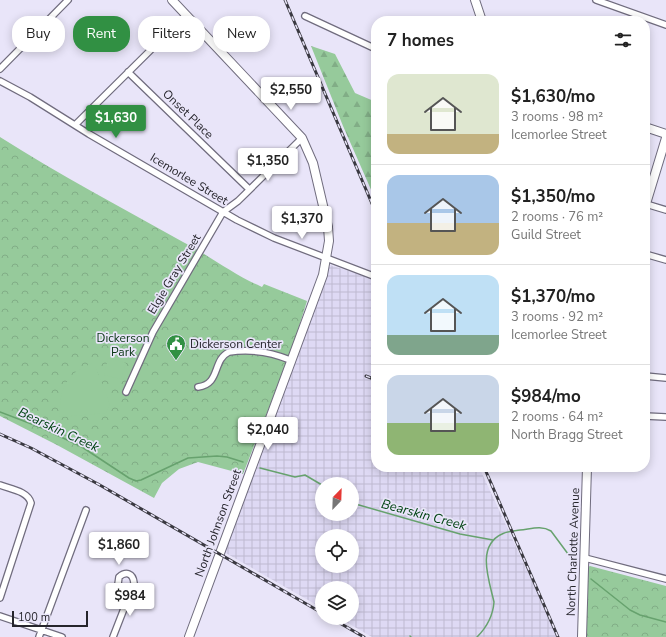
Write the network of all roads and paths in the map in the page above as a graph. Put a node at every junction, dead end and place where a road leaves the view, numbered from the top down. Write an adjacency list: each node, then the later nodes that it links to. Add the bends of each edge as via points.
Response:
1 (68, 0): 12 (street)
2 (172, 0): 5 (main road, North Johnson Street)
3 (475, 0): 7 (main road)
4 (596, 0): 8 (street)
5 (186, 15): 13 (street); 18 (main road, North Johnson Street)
6 (305, 16): 11 (street)
7 (480, 16)
8 (641, 16)
9 (650, 19): 10 (street)
10 (666, 25)
11 (371, 47)
12 (0, 69)
13 (128, 72): 15 (street); 20 (street, Onset Place)
14 (0, 81): 15 (street, Icemorlee Street)
15 (76, 125): 24 (street, Icemorlee Street)
16 (650, 129): 17 (main road)
17 (666, 134)
18 (302, 138): 20 (street); 26 (main road, North Johnson Street, via 313,163 328,227)
19 (666, 138): 21 (main road)
20 (249, 189): 24 (street)
21 (650, 189)
22 (650, 206): 23 (street)
23 (666, 210)
24 (223, 212): 26 (street, Icemorlee Street, via 274,238); 33 (street, Elgie Gray Street, via 153,332)
25 (650, 255): 27 (street)
26 (326, 259): 28 (street, Icemorlee Street); 29 (main road, North Johnson Street, via 323,275)
27 (666, 260)
28 (371, 275)
29 (290, 360): 32 (street, via 267,352 229,352 224,354 211,382); 48 (main road, North Johnson Street)
30 (650, 376): 31 (street)
31 (666, 378)
32 (198, 387)
33 (126, 392)
34 (650, 416): 35 (street)
35 (666, 417)
36 (587, 472): 39 (main road, North Charlotte Avenue)
37 (0, 485): 42 (street, via 25,494 31,503)
38 (86, 510): 44 (street)
39 (585, 558): 40 (street); 49 (main road, North Charlotte Avenue)
40 (666, 579)
41 (131, 592): 47 (street)
42 (0, 598)
43 (0, 616): 44 (street)
44 (42, 630): 45 (street); 46 (street)
45 (39, 637)
46 (62, 637)
47 (113, 637)
48 (189, 637)
49 (582, 637)

